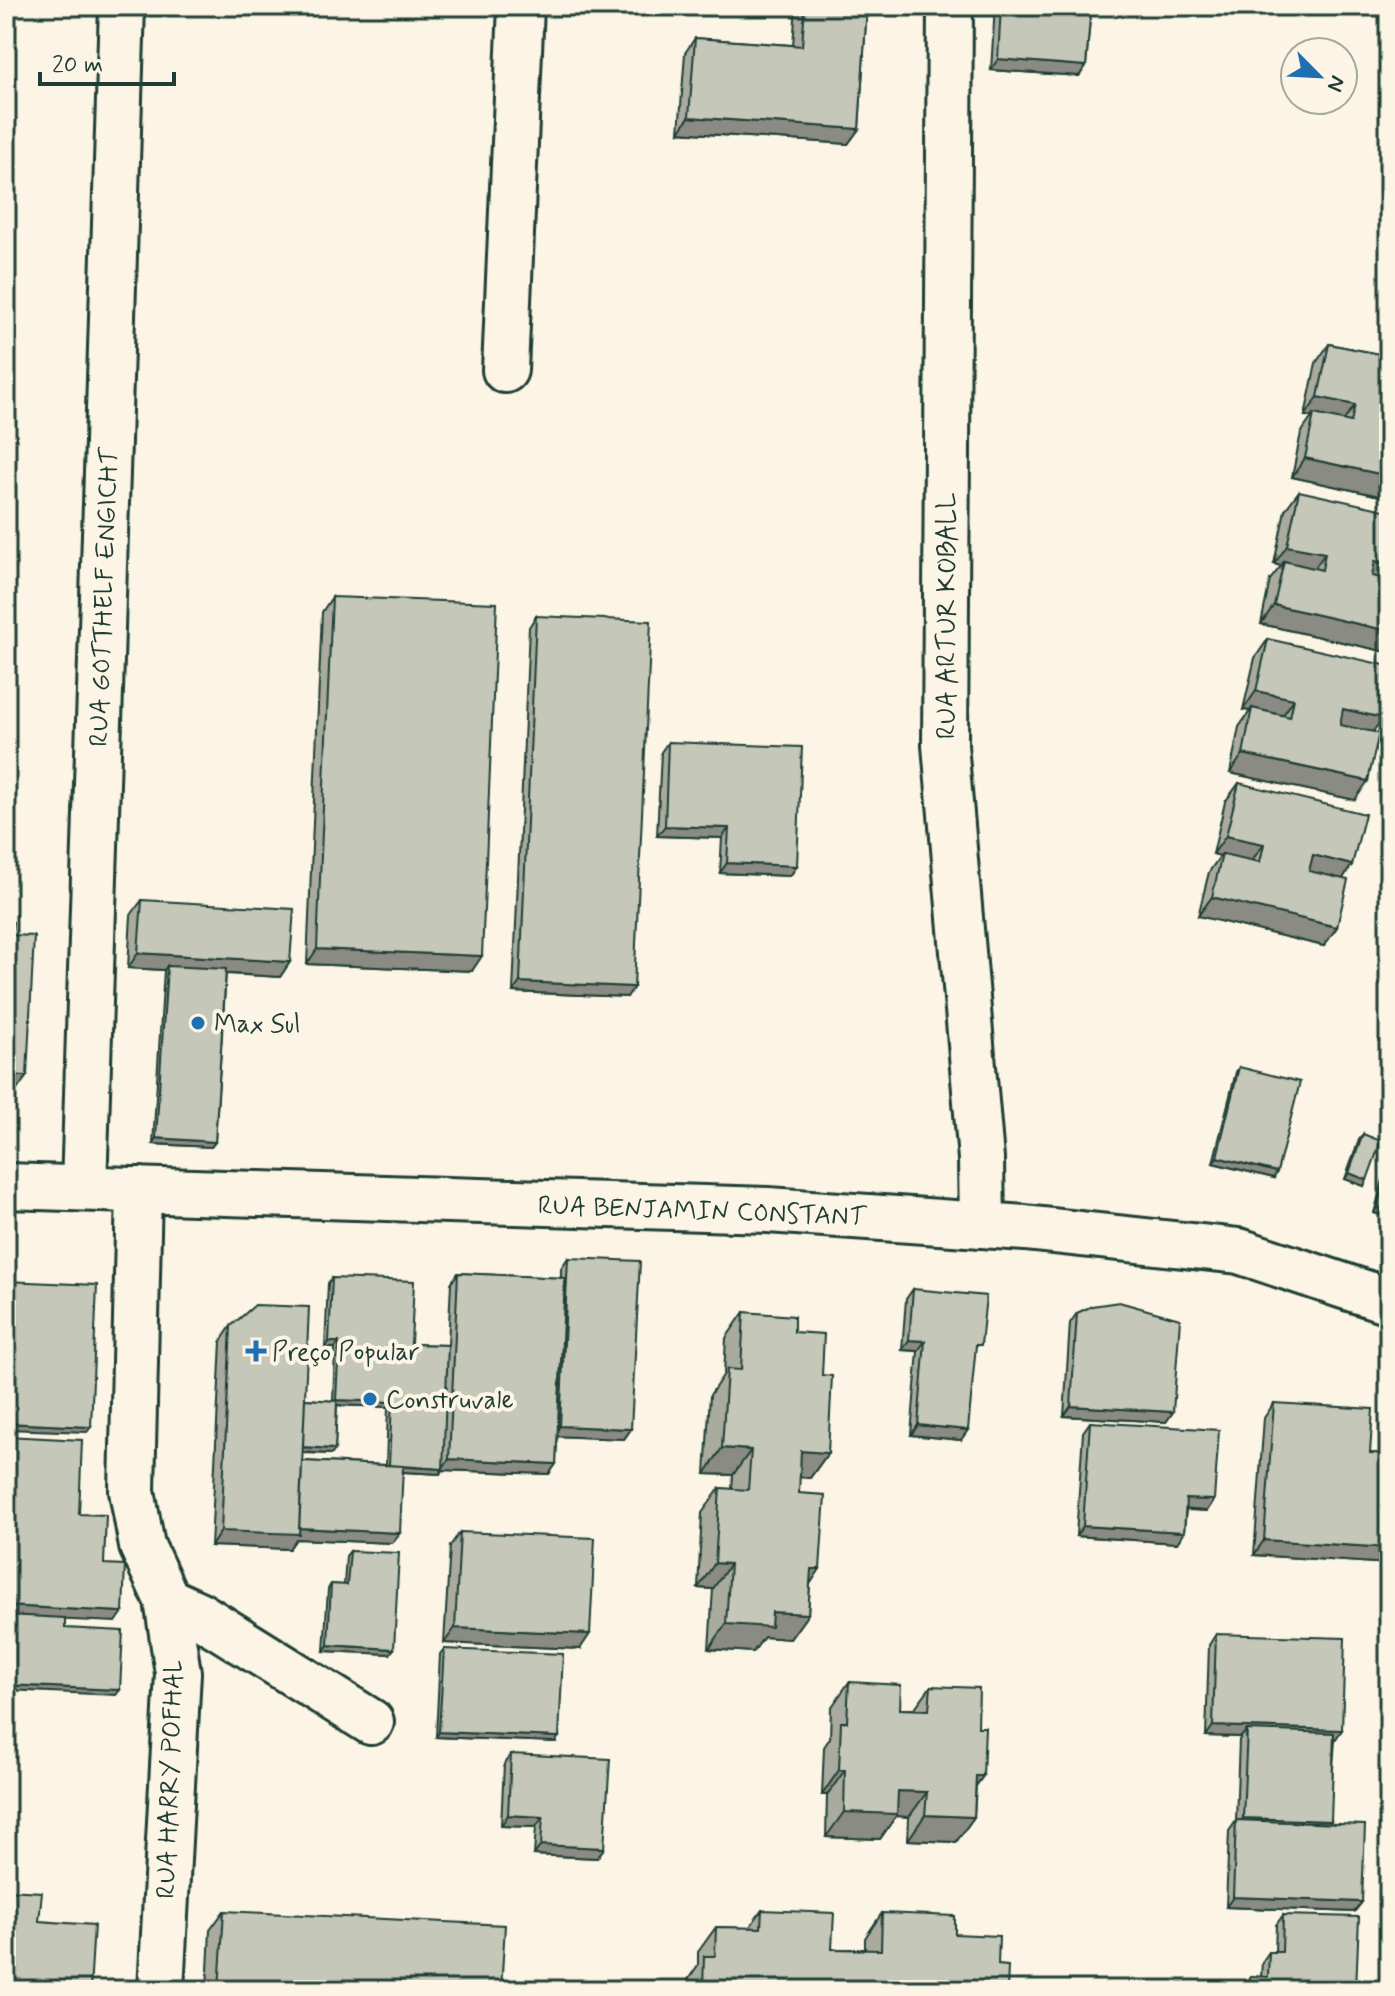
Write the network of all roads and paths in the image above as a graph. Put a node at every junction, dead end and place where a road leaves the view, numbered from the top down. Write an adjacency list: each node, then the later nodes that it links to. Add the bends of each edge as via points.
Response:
1 (122, 6): 6 (street, RUA GOTTHELF ENGICHT)
2 (521, 6): 4 (street)
3 (950, 6): 8 (street, RUA ARTUR KOBALL, via 945,745 981,1159)
4 (505, 370)
5 (6, 1186): 6 (street, RUA BENJAMIN CONSTANT)
6 (84, 1188): 7 (street, RUA BENJAMIN CONSTANT)
7 (139, 1190): 8 (street, RUA BENJAMIN CONSTANT, via 768,1210); 10 (street, RUA HARRY POFHAL, via 132,1491 142,1546)
8 (982, 1225): 9 (street, RUA BENJAMIN CONSTANT, via 1239,1251)
9 (1389, 1301)
10 (167, 1600): 11 (street); 12 (street, RUA HARRY POFHAL, via 178,1673)
11 (371, 1722)
12 (161, 1990)

